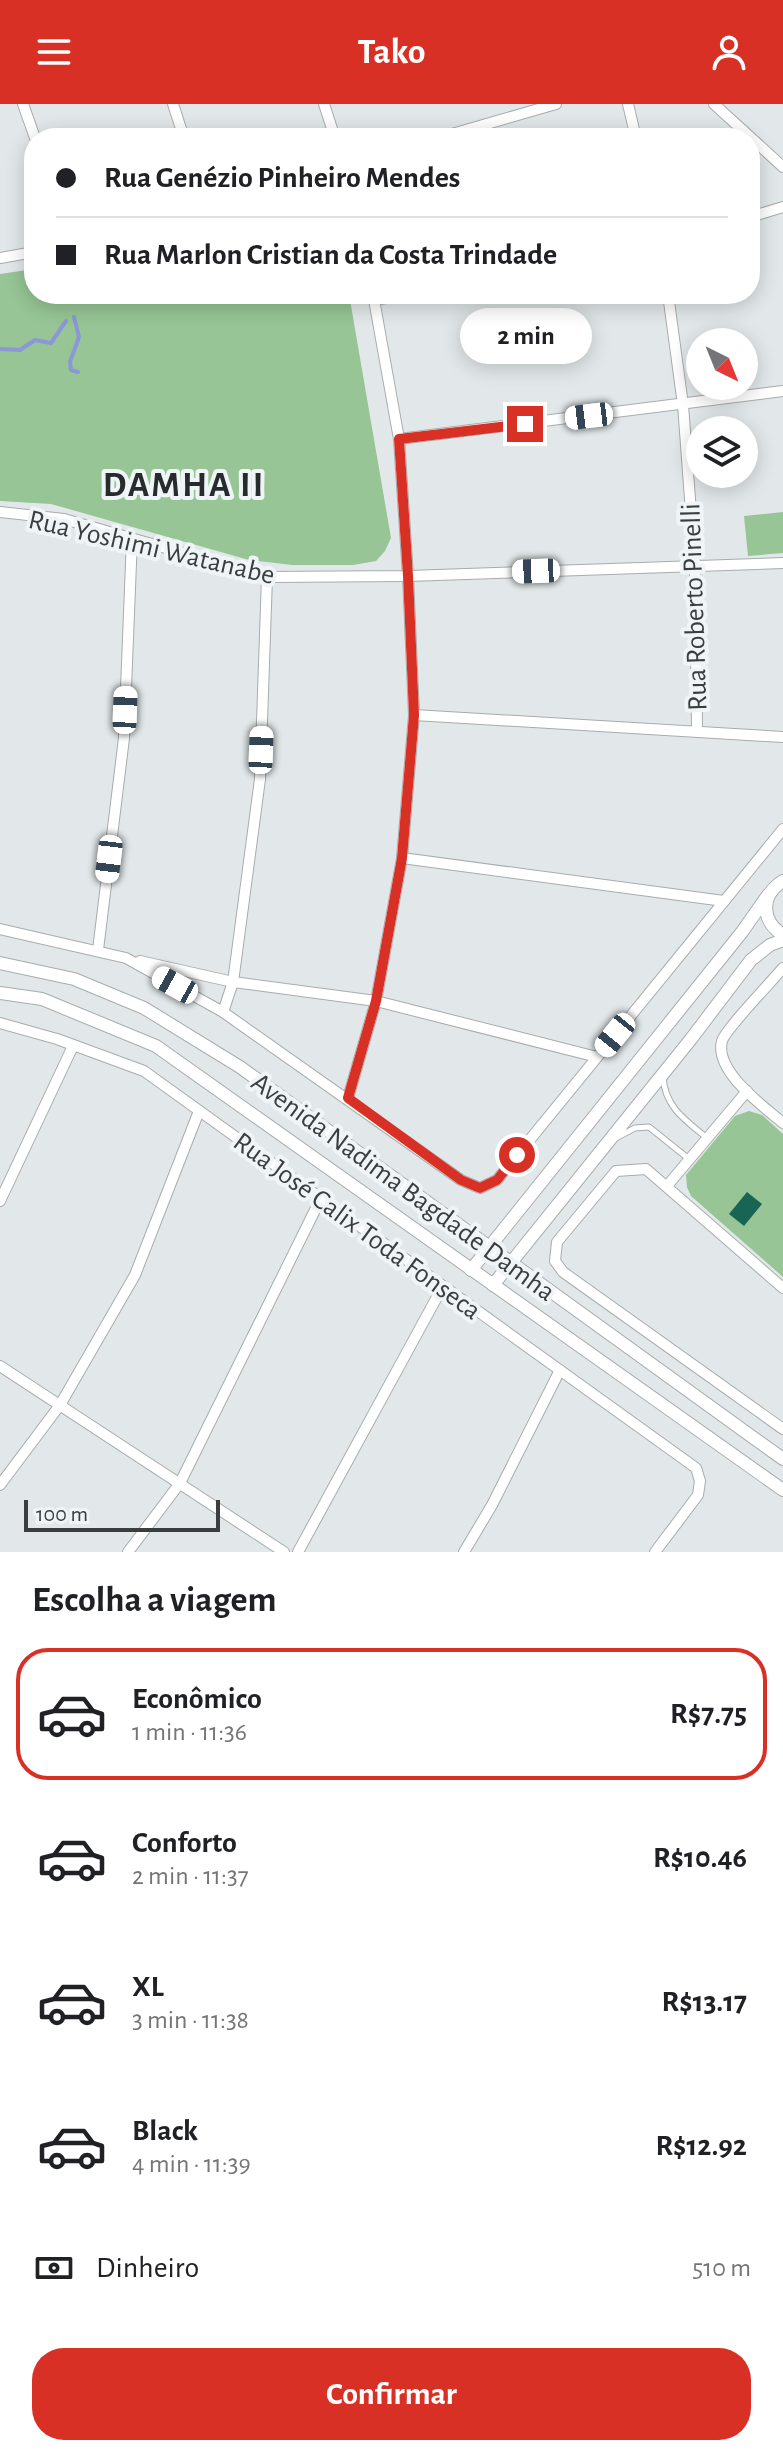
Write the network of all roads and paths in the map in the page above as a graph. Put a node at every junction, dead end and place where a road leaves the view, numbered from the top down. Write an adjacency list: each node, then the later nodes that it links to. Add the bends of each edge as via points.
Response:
1 (23, 104): 7 (street)
2 (173, 104): 8 (street)
3 (324, 104): 9 (street)
4 (556, 104): 10 (street)
5 (628, 104): 11 (street)
6 (714, 104): 12 (street)
7 (31, 128)
8 (181, 128)
9 (332, 128)
10 (473, 128)
11 (634, 128)
12 (740, 128)
13 (760, 146): 14 (street)
14 (783, 167)
15 (783, 207): 16 (street)
16 (760, 214)
17 (24, 254): 18 (street)
18 (0, 258)
19 (375, 304): 23 (street)
20 (669, 304): 22 (street, Rua Roberto Pinelli)
21 (783, 391): 22 (street)
22 (683, 405): 23 (street); 27 (street, Rua Roberto Pinelli)
23 (399, 439): 28 (street)
24 (0, 512): 25 (street, Rua Yoshimi Watanabe, via 64,519)
25 (132, 538): 29 (street, Rua Yoshimi Watanabe); 39 (street, via 124,738)
26 (783, 563): 27 (street, Rua Yoshimi Watanabe)
27 (695, 566): 28 (street, Rua Yoshimi Watanabe); 31 (street, Rua Roberto Pinelli)
28 (408, 576): 29 (street, Rua Yoshimi Watanabe); 30 (street)
29 (267, 577): 43 (street, via 260,779)
30 (414, 715): 31 (street); 34 (street)
31 (697, 730): 32 (street)
32 (783, 737)
33 (783, 829): 36 (street)
34 (402, 858): 36 (street); 45 (street)
35 (777, 885): 38 (street, via 766,914); 47 (street)
36 (724, 901): 51 (street)
37 (0, 929): 39 (street)
38 (783, 938): 49 (street, via 751,960)
39 (98, 950): 40 (street)
40 (126, 958): 43 (street); 46 (street)
41 (0, 963): 64 (street, Avenida Nadima Bagdade Damha, via 74,979 144,1008 240,1067)
42 (783, 968): 53 (street, via 723,1038 721,1055)
43 (233, 982): 45 (street); 46 (street)
44 (0, 993): 66 (street, Avenida Nadima Bagdade Damha, via 42,999 156,1046)
45 (376, 1001): 51 (street); 54 (street)
46 (223, 1012): 54 (street)
47 (671, 1022): 49 (street); 57 (street)
48 (0, 1023): 50 (street, Rua José Calix Toda Fonseca)
49 (691, 1039): 52 (street)
50 (73, 1046): 55 (street, Rua José Calix Toda Fonseca, via 144,1071); 63 (street)
51 (597, 1057): 54 (street, via 497,1180 480,1188 461,1180)
52 (663, 1074): 58 (lane, via 671,1104); 59 (street)
53 (747, 1091): 56 (street); 58 (street)
54 (348, 1098)
55 (199, 1111): 62 (street, Rua José Calix Toda Fonseca); 72 (street, via 135,1275)
56 (783, 1123)
57 (588, 1125): 59 (street); 64 (street)
58 (707, 1138): 60 (street)
59 (608, 1142): 60 (lane, via 649,1127); 65 (street)
60 (690, 1159): 61 (street)
61 (667, 1186): 69 (street); 73 (street, Avenida Nadima Bagdade Damha, via 646,1169 616,1171 557,1242 555,1261 563,1272)
62 (321, 1198): 68 (street, Rua José Calix Toda Fonseca); 75 (street)
63 (0, 1201)
64 (490, 1247): 65 (street, Avenida Nadima Bagdade Damha); 66 (street)
65 (511, 1262): 67 (street); 74 (street, Avenida Nadima Bagdade Damha)
66 (471, 1270): 67 (street, Avenida Nadima Bagdade Damha)
67 (493, 1285): 77 (street, Avenida Nadima Bagdade Damha)
68 (443, 1286): 71 (street, Rua José Calix Toda Fonseca); 80 (street)
69 (783, 1288)
70 (0, 1366): 72 (street)
71 (560, 1370): 81 (street); 82 (street, Rua José Calix Toda Fonseca, via 696,1468 698,1495)
72 (60, 1405): 75 (street); 76 (street)
73 (783, 1429)
74 (783, 1459)
75 (180, 1483): 78 (street); 79 (street)
76 (0, 1485)
77 (783, 1490)
78 (128, 1552)
79 (284, 1552)
80 (298, 1552)
81 (464, 1552)
82 (655, 1552)

